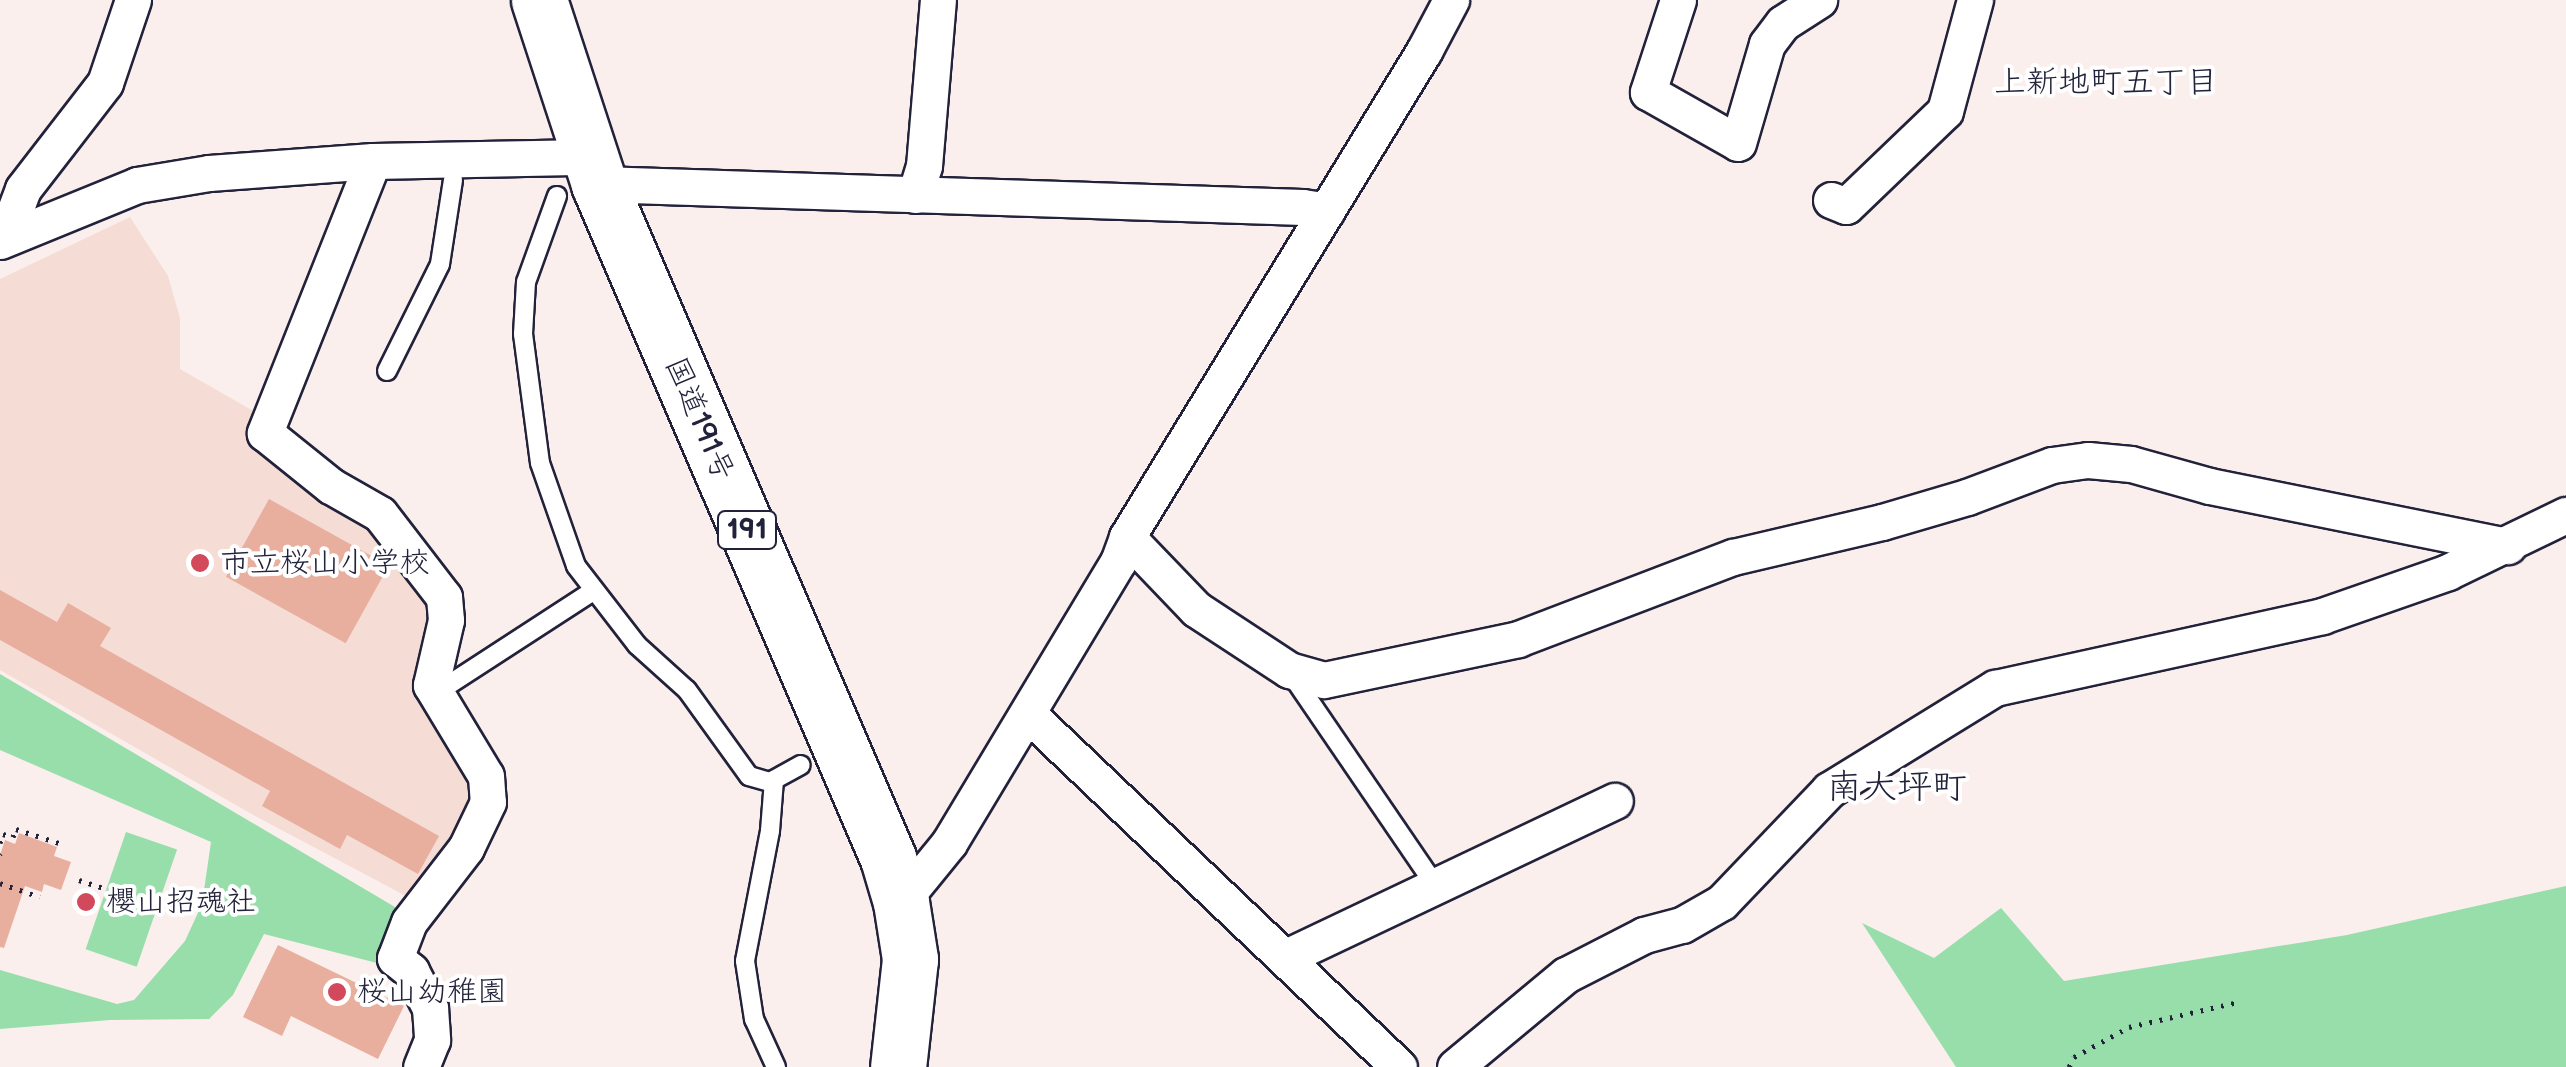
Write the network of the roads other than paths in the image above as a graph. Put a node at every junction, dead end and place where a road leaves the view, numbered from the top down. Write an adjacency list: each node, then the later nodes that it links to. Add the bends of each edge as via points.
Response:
1 (133, 0): 14 (street, via 105,83 23,189)
2 (538, 0): 9 (highway, 国道191号 / 191)
3 (938, 0): 11 (street, via 924,166)
4 (1451, 0): 13 (street)
5 (1678, 0): 6 (street, via 1648,92 1738,143 1767,44 1784,23)
6 (1819, 0)
7 (1974, 0): 12 (street, via 1945,111 1846,206)
8 (373, 161): 9 (street); 14 (street, via 137,185); 21 (street, via 265,433 331,486 380,514 440,585 446,620 430,685)
9 (581, 179): 11 (street); 19 (lane, via 526,282 523,334 540,464 576,566); 27 (highway, 国道191号 / 191, via 888,858)
10 (453, 180): 15 (lane, via 440,264)
11 (915, 195): 13 (street, via 1304,206)
12 (1832, 200)
13 (1327, 212): 17 (street)
14 (3, 239)
15 (386, 371)
16 (2566, 515): 18 (street)
17 (1127, 536): 20 (street, via 1196,609); 22 (street)
18 (2508, 546): 20 (street, via 2088,460 2052,465 1882,522 1732,557 1518,639 1324,680); 33 (street, via 2322,616 1995,688 1828,790 1722,902 1566,976)
19 (592, 591): 21 (lane); 24 (lane, via 687,690 750,776)
20 (1289, 670): 26 (lane)
21 (436, 693): 29 (street, via 486,776 488,802 466,848 409,922 396,958 411,971 430,1008 432,1040)
22 (1028, 714): 27 (street, via 949,844); 28 (street)
23 (801, 764): 24 (lane)
24 (774, 780): 30 (lane, via 744,961 754,1019)
25 (1615, 801): 26 (street)
26 (1435, 885): 28 (street)
27 (901, 902): 31 (highway, 国道191号 / 191, via 910,958)
28 (1286, 957): 32 (street)
29 (421, 1067)
30 (776, 1067)
31 (898, 1067)
32 (1399, 1067)
33 (1455, 1067)

